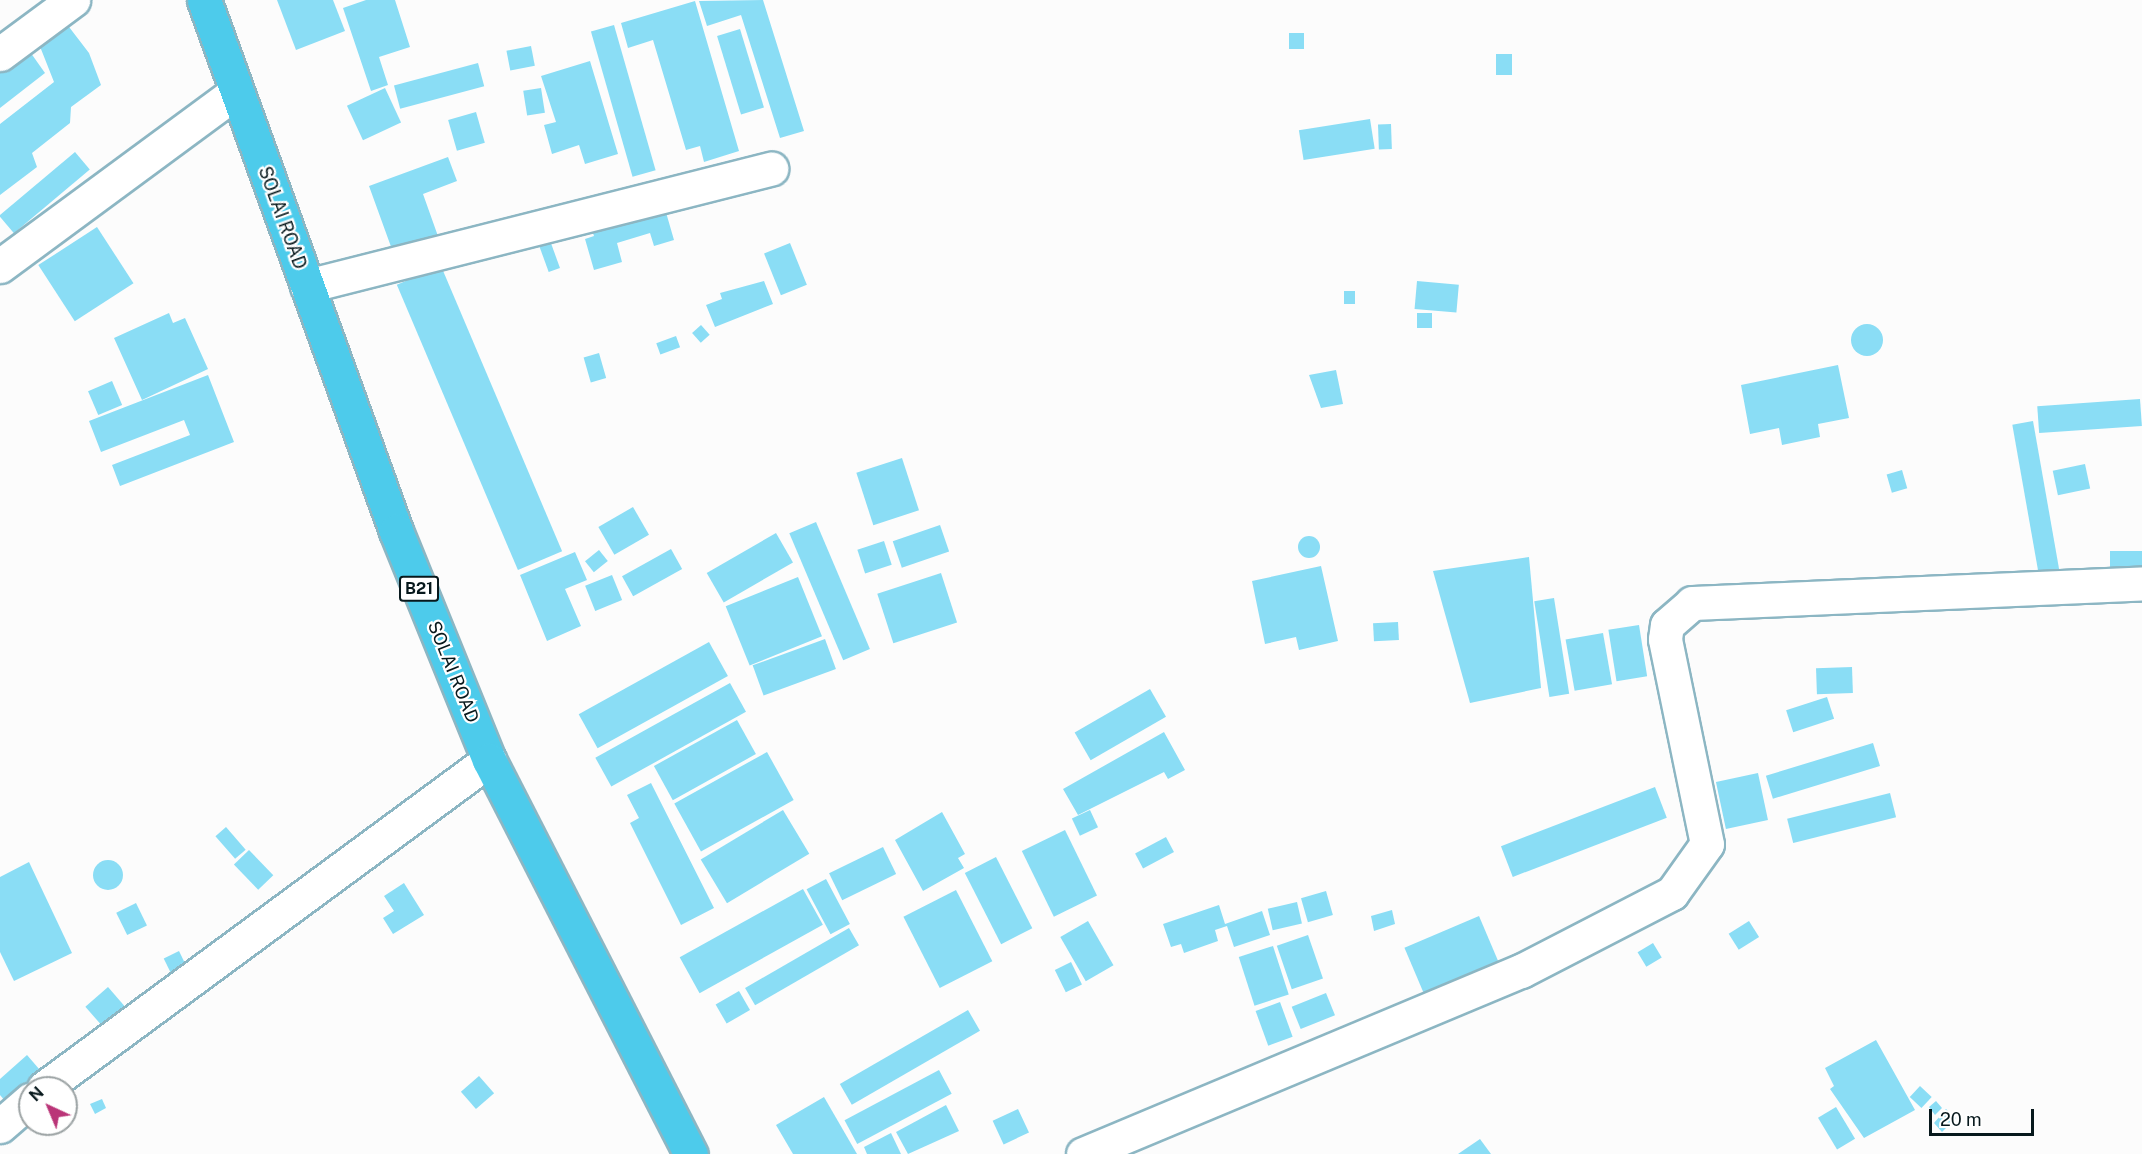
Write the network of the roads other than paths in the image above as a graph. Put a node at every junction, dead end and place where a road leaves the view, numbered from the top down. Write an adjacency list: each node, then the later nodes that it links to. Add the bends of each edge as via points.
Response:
1 (73, 0): 3 (street)
2 (204, 0): 4 (highway, SOLAI ROAD / B21)
3 (0, 54)
4 (236, 92): 6 (street); 7 (highway, SOLAI ROAD / B21)
5 (771, 169): 7 (street)
6 (0, 266)
7 (307, 286): 9 (highway, SOLAI ROAD / B21, via 396,531)
8 (2142, 583): 14 (street, via 1692,603 1667,625 1665,639 1707,844 1672,893 1521,971)
9 (489, 760): 10 (street); 13 (highway, SOLAI ROAD / B21)
10 (60, 1076)
11 (18, 1110): 12 (street)
12 (0, 1126)
13 (691, 1154)
14 (1083, 1154)

